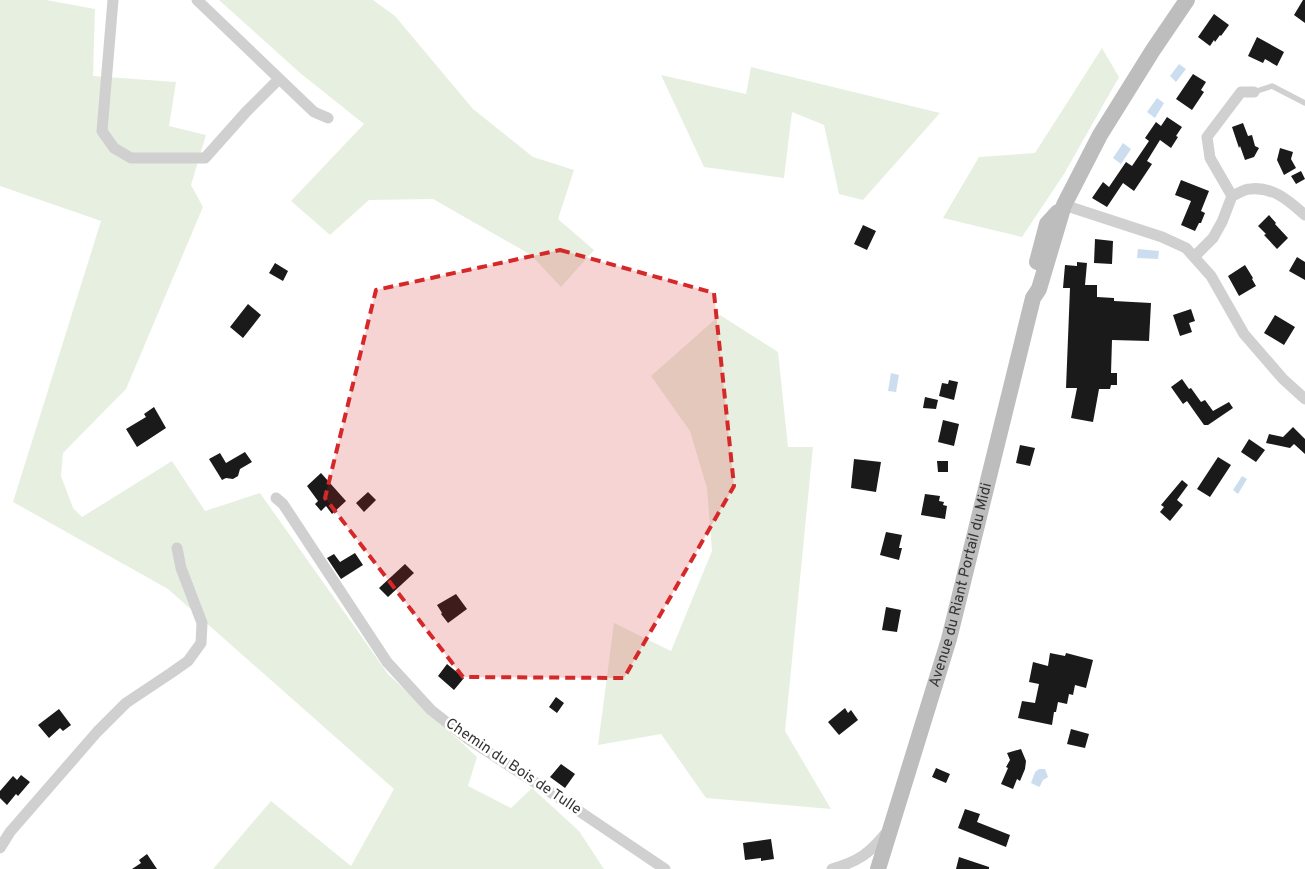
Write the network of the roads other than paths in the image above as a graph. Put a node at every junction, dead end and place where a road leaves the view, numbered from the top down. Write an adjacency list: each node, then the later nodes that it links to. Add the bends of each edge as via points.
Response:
1 (112, 0): 4 (street, via 102,131 114,148 131,158 205,158)
2 (197, 0): 4 (street)
3 (1188, 0): 9 (main road, Avenue du Riant Portail du Midi, via 1100,135)
4 (279, 79): 7 (street, via 314,112)
5 (1254, 92): 6 (lane, via 1272,86); 8 (street, via 1241,92 1207,137 1210,158)
6 (1305, 103)
7 (328, 118)
8 (1232, 196): 10 (street, via 1249,189 1269,190 1285,198); 11 (street, via 1214,238)
9 (1064, 205): 11 (street, via 1162,237 1186,248); 15 (main road, Avenue du Riant Portail du Midi, via 1039,290 1032,298 948,639)
10 (1305, 215)
11 (1194, 257): 12 (street, via 1211,276 1244,334)
12 (1305, 399)
13 (276, 498): 17 (street, Chemin du Bois de Tulle, via 387,662 431,710 468,739)
14 (177, 548): 16 (street, via 202,623 201,643 188,660 126,702 96,732)
15 (891, 827): 18 (street, via 866,854); 19 (main road, Avenue du Riant Portail du Midi)
16 (0, 848)
17 (665, 869)
18 (832, 869)
19 (878, 869)

